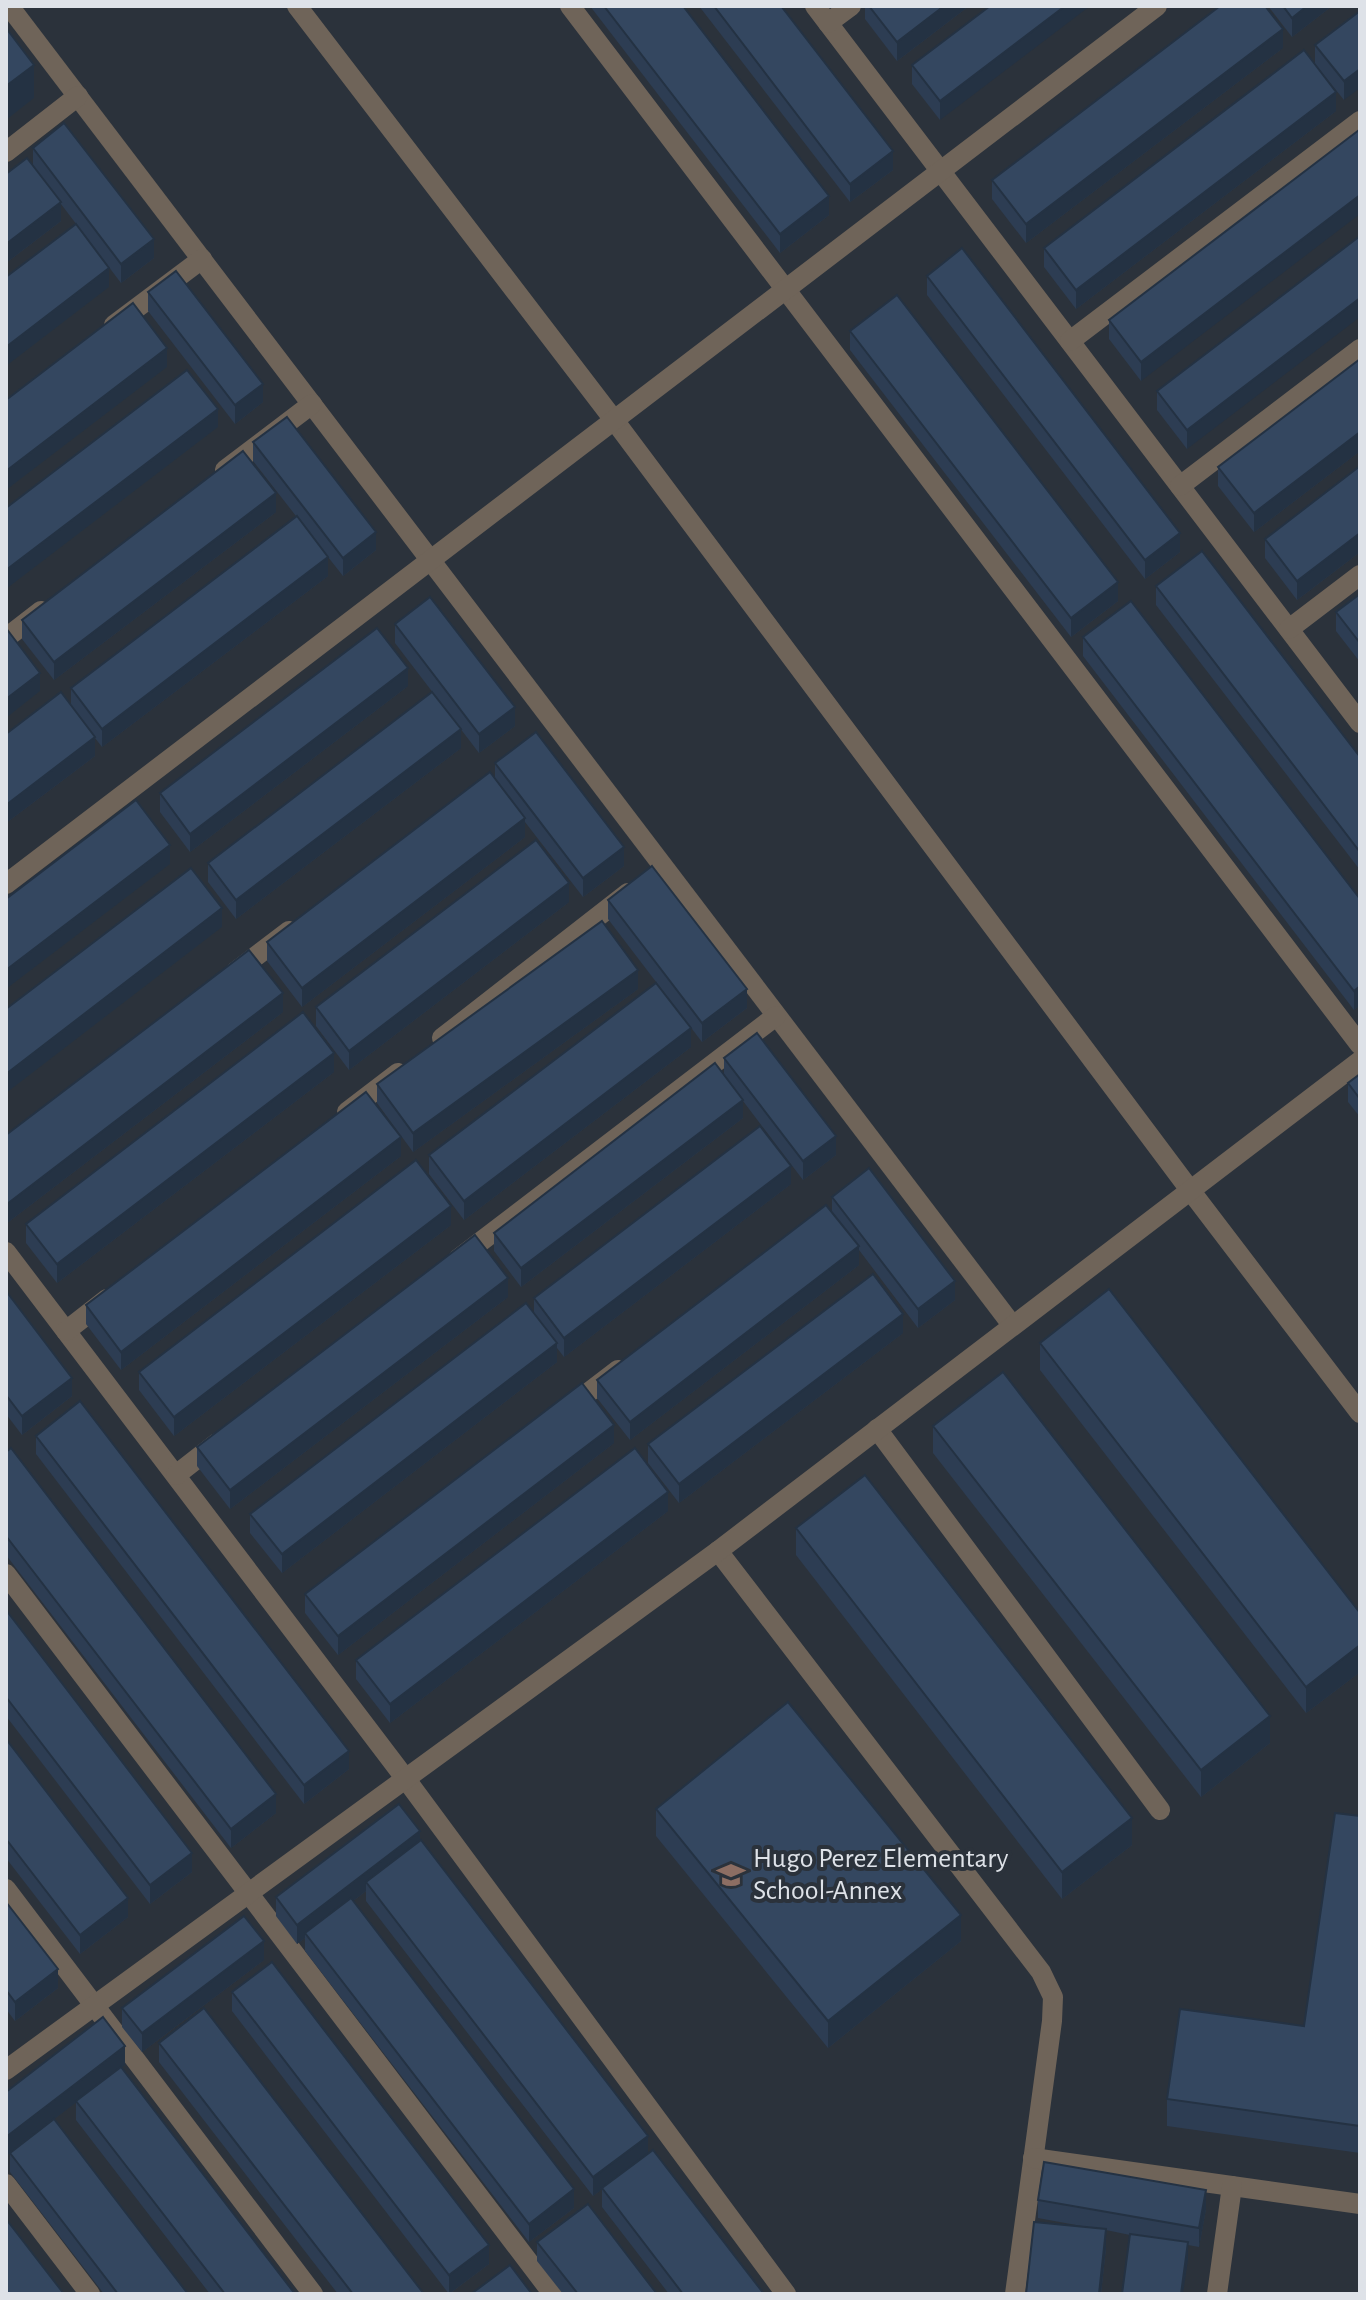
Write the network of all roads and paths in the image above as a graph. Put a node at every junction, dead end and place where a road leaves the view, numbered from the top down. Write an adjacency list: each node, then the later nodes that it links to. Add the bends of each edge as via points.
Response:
1 (9, 6): 8 (street)
2 (297, 6): 18 (street)
3 (570, 6): 13 (street)
4 (815, 6): 7 (street)
5 (851, 6): 7 (street)
6 (1157, 6): 11 (street)
7 (828, 23): 11 (street)
8 (78, 96): 10 (street); 12 (street)
9 (1360, 121): 15 (street)
10 (6, 152)
11 (941, 171): 13 (street); 15 (street)
12 (202, 259): 14 (street); 17 (street)
13 (786, 289): 18 (street); 32 (street)
14 (104, 333)
15 (1070, 341): 20 (street)
16 (1360, 349): 20 (street)
17 (312, 404): 19 (street); 21 (street)
18 (614, 420): 21 (street); 35 (street)
19 (214, 479)
20 (1180, 486): 24 (street)
21 (431, 560): 27 (street); 28 (street)
22 (1360, 575): 24 (street)
23 (55, 600): 25 (street)
24 (1289, 629): 26 (street)
25 (6, 638)
26 (1360, 723)
27 (651, 876): 31 (street); 34 (street)
28 (6, 884)
29 (306, 918): 30 (street)
30 (219, 984)
31 (776, 1016): 37 (street); 39 (street, via 883,1168)
32 (1360, 1045)
33 (1360, 1061): 35 (street)
34 (327, 1128)
35 (1190, 1190): 39 (street); 42 (street)
36 (6, 1252): 40 (street)
37 (438, 1274)
38 (129, 1283): 40 (street)
39 (1012, 1325): 45 (street)
40 (66, 1331): 46 (street)
41 (638, 1355): 43 (street)
42 (1360, 1413)
43 (550, 1422)
44 (238, 1427): 46 (street)
45 (877, 1429): 47 (street); 50 (street)
46 (176, 1475): 49 (street, via 293,1618)
47 (718, 1551): 49 (street); 55 (street, via 1041,1972 1053,2009)
48 (6, 1574): 52 (street)
49 (405, 1778): 52 (street); 62 (street)
50 (1160, 1810)
51 (6, 1889): 53 (street)
52 (248, 1892): 53 (street); 61 (street)
53 (94, 2005): 54 (street); 60 (street)
54 (6, 2070)
55 (1033, 2158): 57 (street); 63 (street)
56 (6, 2184): 59 (street)
57 (1232, 2186): 58 (street); 64 (street)
58 (1360, 2204)
59 (90, 2294)
60 (313, 2294)
61 (553, 2294)
62 (786, 2294)
63 (1015, 2294)
64 (1217, 2294)

